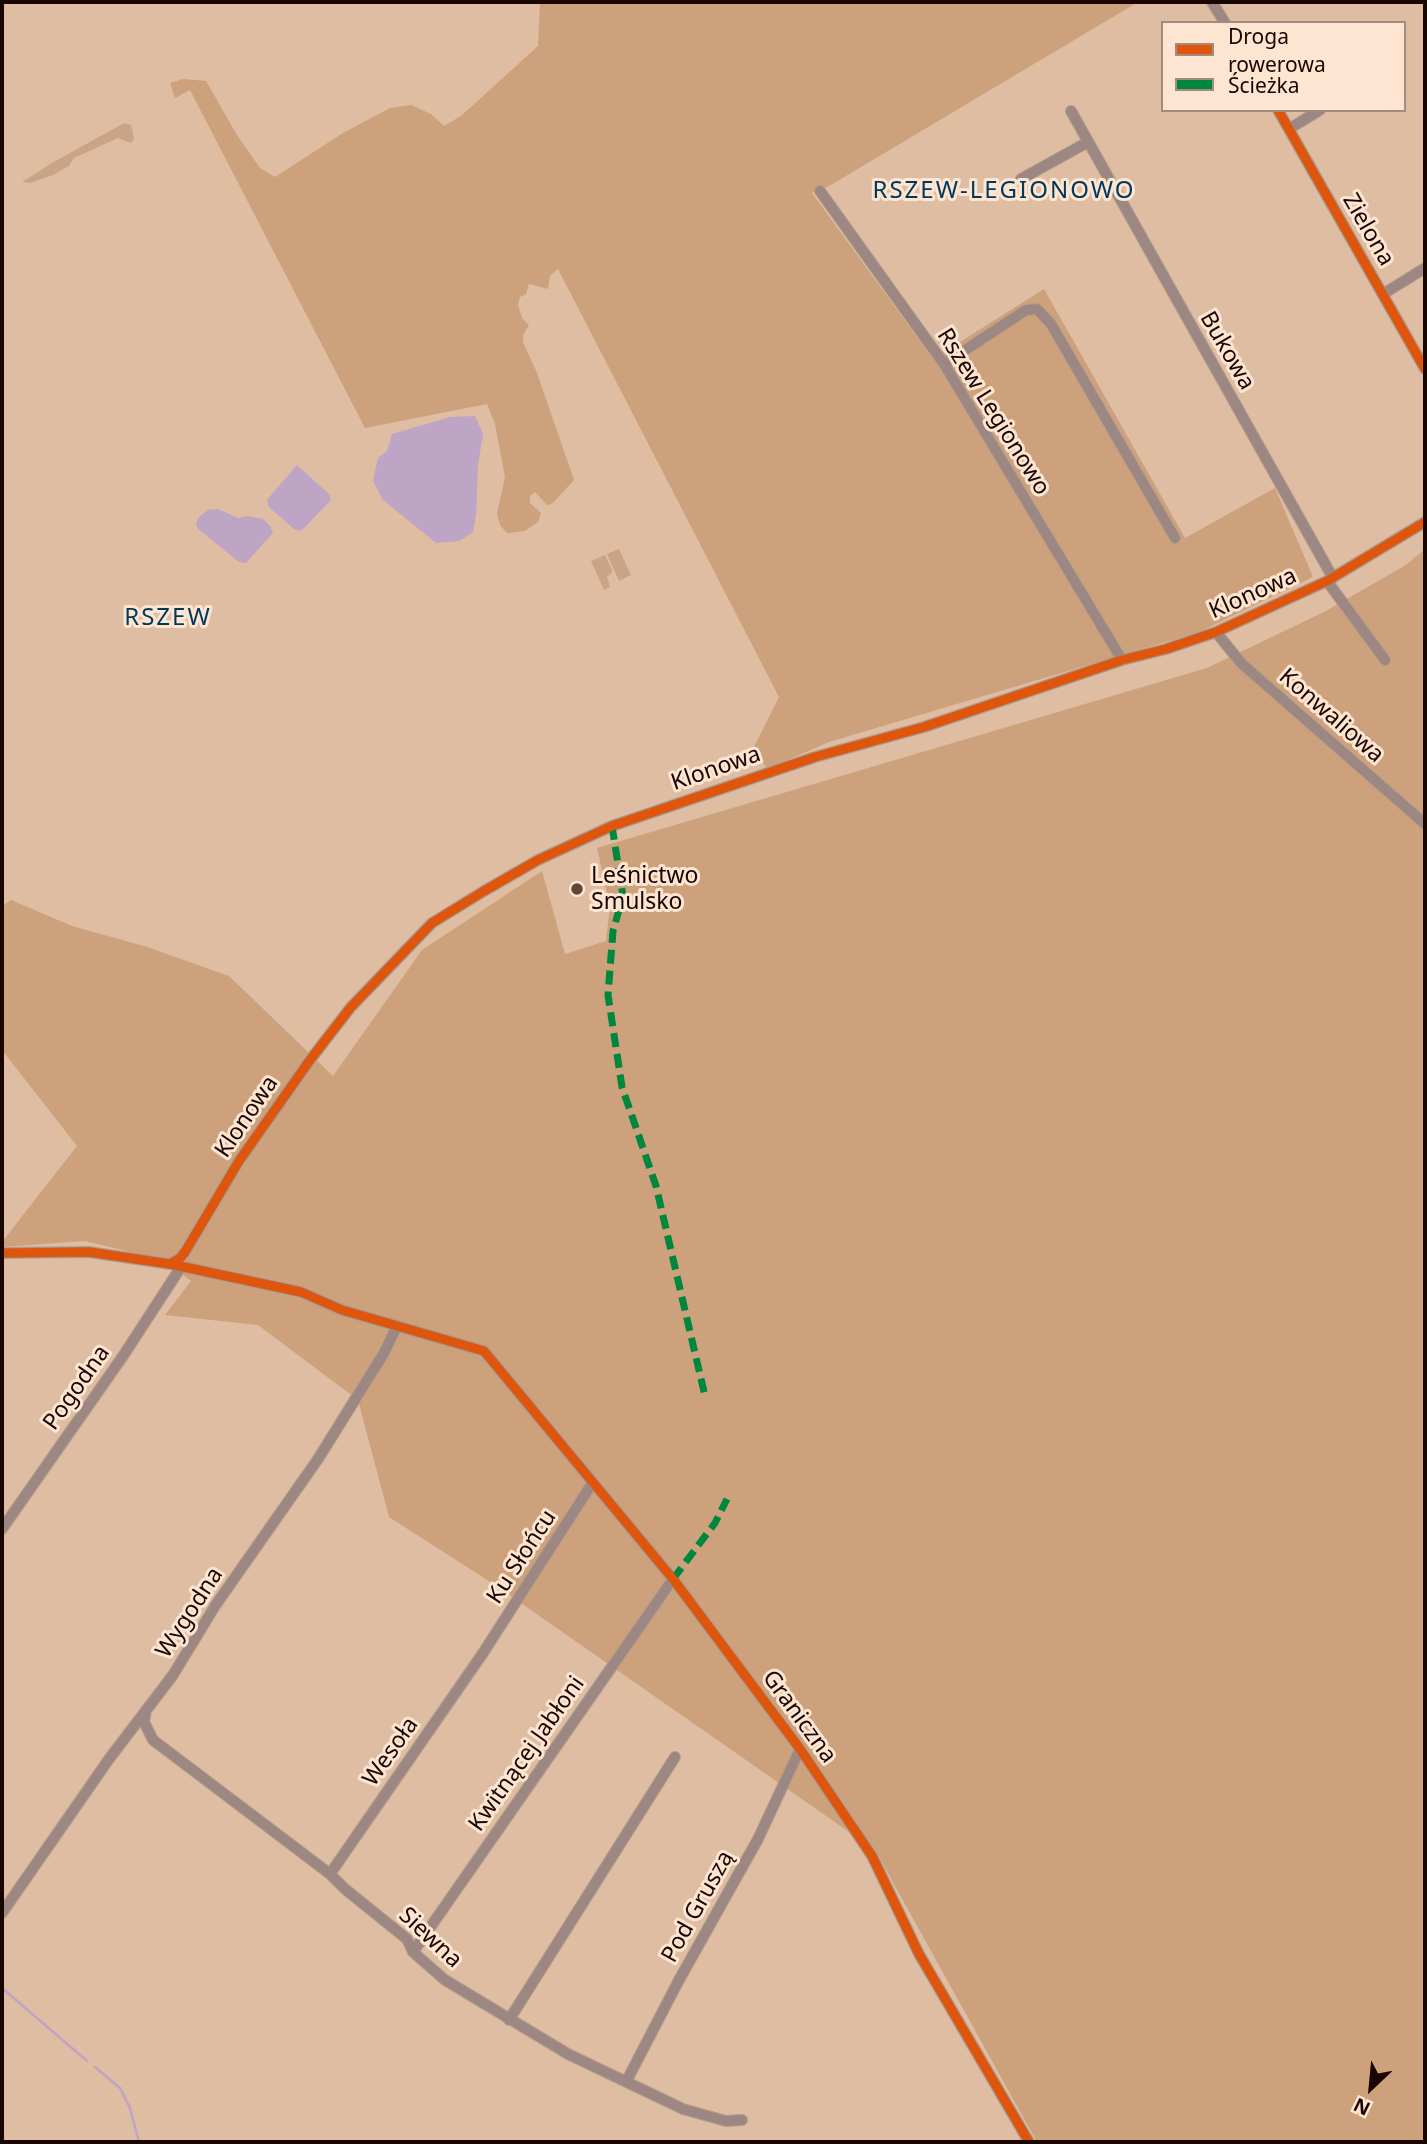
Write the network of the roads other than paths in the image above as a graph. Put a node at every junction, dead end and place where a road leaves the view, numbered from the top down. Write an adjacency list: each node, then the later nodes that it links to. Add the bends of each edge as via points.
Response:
1 (1212, 2): 2 (street)
2 (1223, 21)
3 (1071, 111): 7 (street, Bukowa)
4 (1279, 112): 6 (street, Zielona)
5 (1317, 112): 6 (street)
6 (1290, 129): 11 (street, Zielona)
7 (1088, 142): 8 (street); 16 (street, Bukowa)
8 (1021, 179)
9 (820, 191): 12 (street, Rszew Legionowo)
10 (1425, 268): 11 (street)
11 (1382, 294): 13 (street, Zielona)
12 (944, 364): 15 (street, via 1026,310 1037,309 1051,324); 18 (street, Rszew Legionowo)
13 (1425, 369)
14 (1425, 522): 16 (street, Klonowa)
15 (1175, 538)
16 (1330, 579): 17 (street, Klonowa); 19 (street, Klonowa)
17 (1216, 632): 18 (street, Klonowa); 20 (street, Konwaliowa, via 1241,663)
18 (1122, 660): 22 (street, Klonowa, via 612,826 538,860 449,912 418,936 331,1031 239,1161)
19 (1385, 660)
20 (1425, 824)
21 (2, 1253): 22 (street, via 89,1252)
22 (175, 1265): 23 (street, via 301,1292); 25 (street, Pogodna, via 123,1356)
23 (397, 1326): 24 (street, Graniczna, via 484,1351); 28 (street, Wygodna, via 318,1459)
24 (593, 1482): 26 (street, Graniczna); 27 (street, Ku Słońcu)
25 (2, 1529)
26 (673, 1579): 29 (street, Graniczna); 33 (street, Kwitnącej Jabłoni)
27 (483, 1653): 31 (street, Wesoła)
28 (146, 1710): 31 (street, Siewna, via 144,1722 153,1740); 32 (street, Wygodna)
29 (800, 1749): 35 (street, Pod Gruszą, via 758,1839); 37 (street, Graniczna, via 872,1856 919,1954)
30 (675, 1758): 34 (street)
31 (330, 1874): 33 (street, Siewna, via 407,1939)
32 (2, 1913)
33 (413, 1952): 34 (street, Siewna, via 445,1980)
34 (509, 2020): 35 (street, Siewna)
35 (626, 2082): 36 (street, Siewna, via 683,2109 726,2121)
36 (742, 2120)
37 (1029, 2142)

